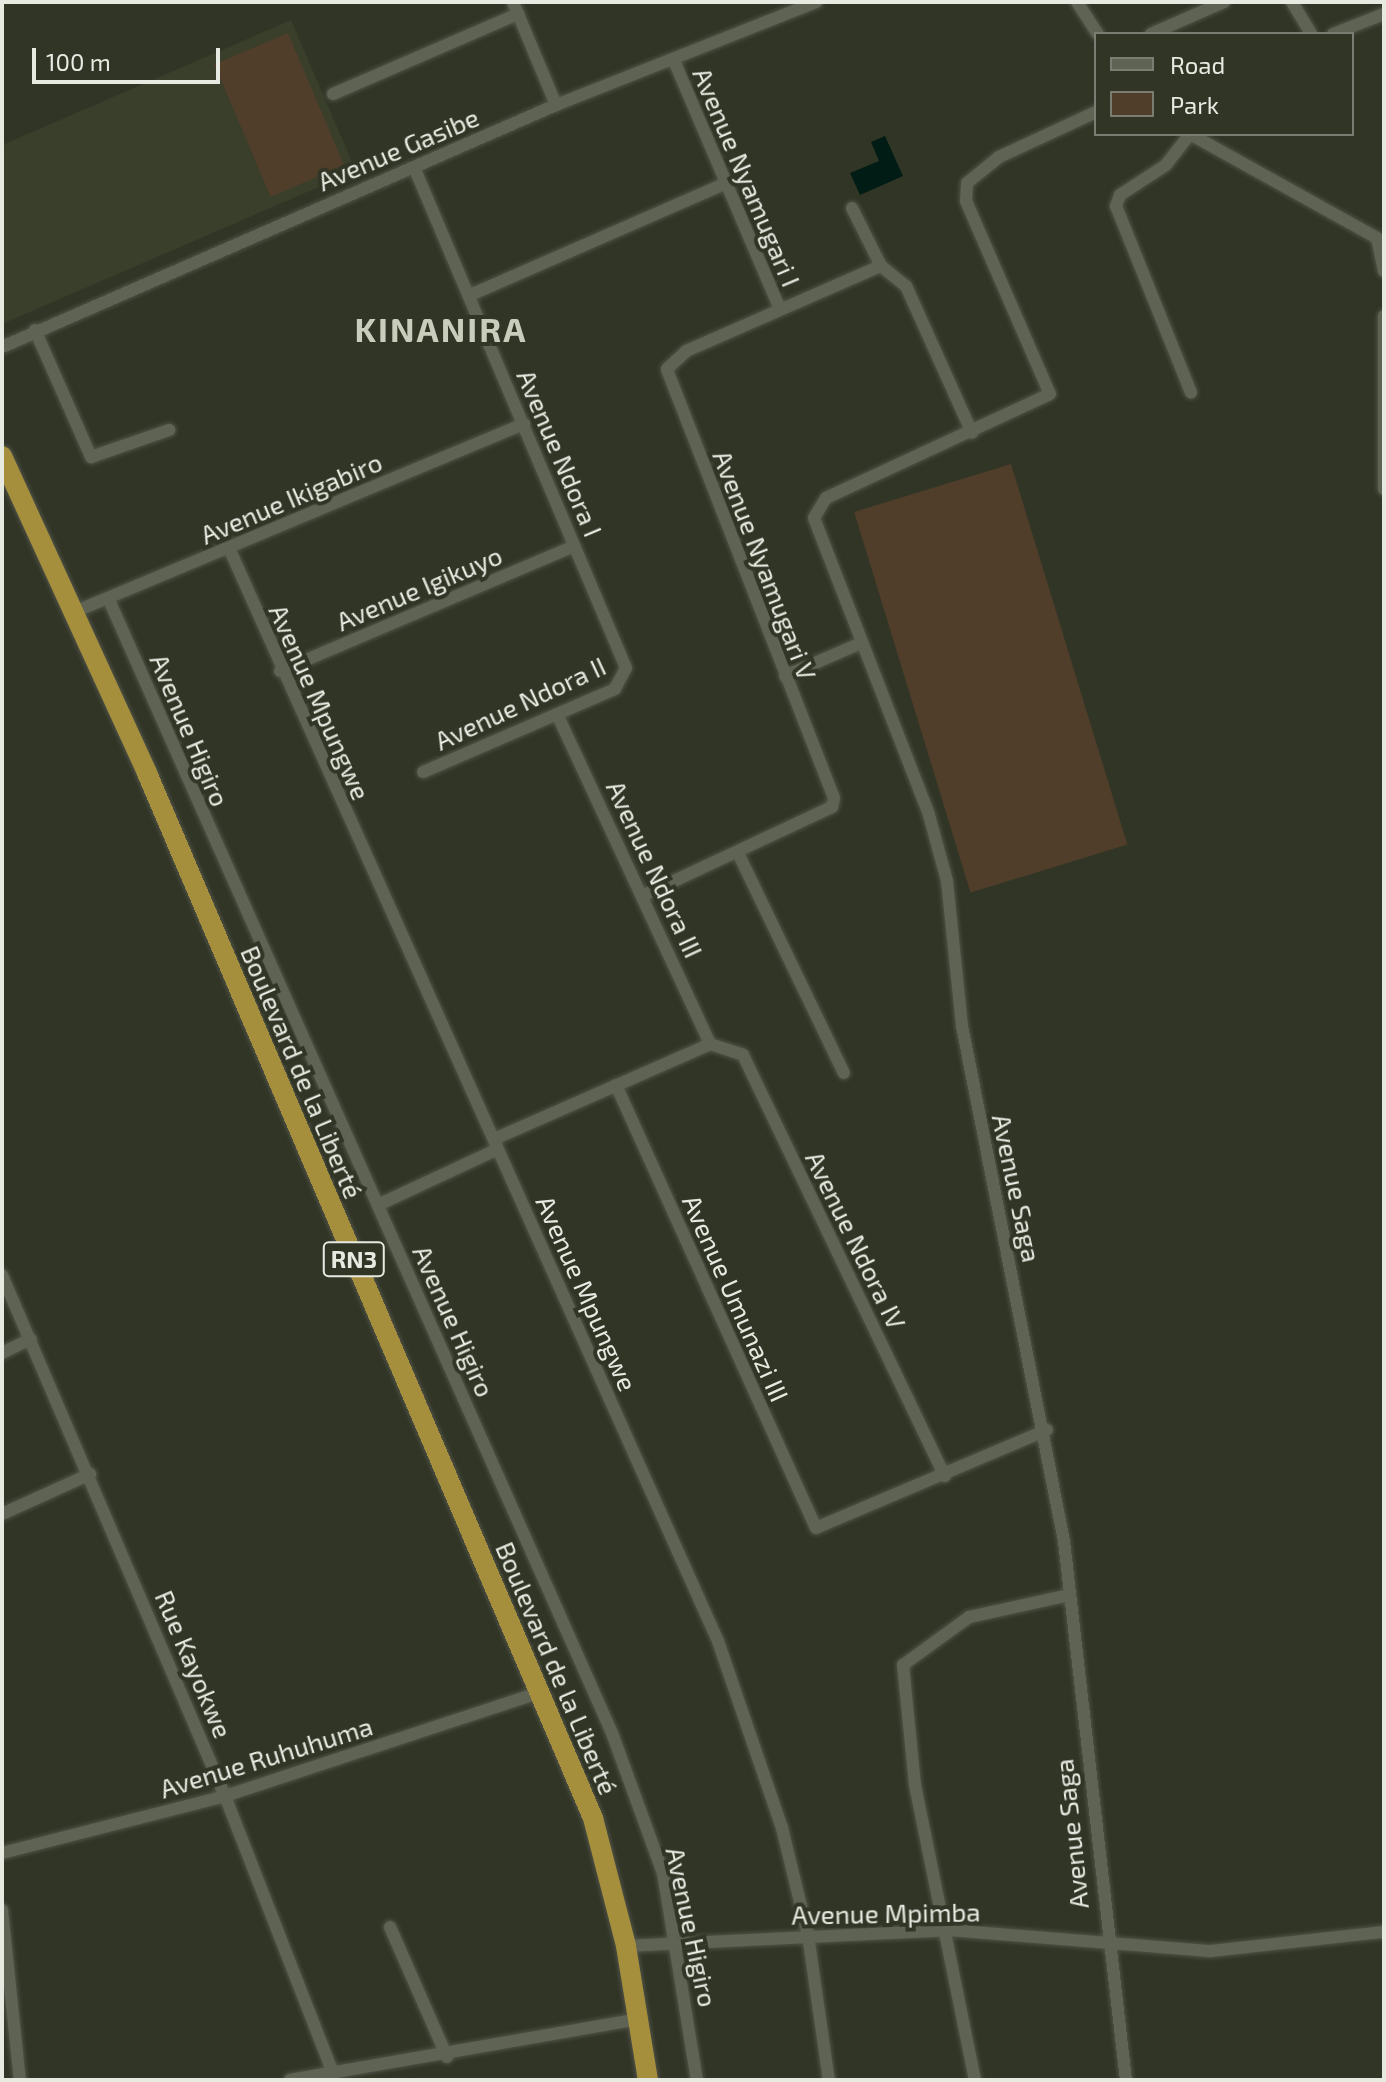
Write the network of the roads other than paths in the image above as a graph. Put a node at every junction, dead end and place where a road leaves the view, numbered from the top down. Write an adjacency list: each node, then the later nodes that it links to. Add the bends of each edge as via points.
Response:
1 (816, 2): 11 (street, Avenue Gasibe)
2 (1077, 2): 7 (street)
3 (1224, 2): 8 (street)
4 (1292, 2): 9 (street)
5 (516, 8): 12 (street); 13 (street)
6 (1384, 14): 10 (street)
7 (1097, 32)
8 (1156, 32)
9 (1310, 32)
10 (1338, 32)
11 (675, 63): 13 (street, Avenue Gasibe); 18 (street, Avenue Nyamugari I)
12 (333, 94)
13 (556, 105): 17 (street, Avenue Gasibe)
14 (1094, 113): 30 (street, via 999,157 967,183 966,201 1050,394)
15 (1188, 136): 27 (street, via 1166,165 1120,195 1116,206)
16 (1194, 136): 21 (street, via 1377,238)
17 (414, 167): 22 (street, Avenue Ndora I); 25 (street, Avenue Gasibe)
18 (724, 184): 22 (street); 23 (street, Avenue Nyamugari I)
19 (852, 208): 20 (street)
20 (881, 266): 23 (street, Avenue Nyamugari V); 30 (street, via 897,271 906,286)
21 (1384, 271)
22 (470, 295): 28 (street, Avenue Ndora I)
23 (780, 309): 40 (street, Avenue Nyamugari V, via 686,351 667,369)
24 (1384, 316): 32 (street)
25 (35, 330): 26 (street, Avenue Gasibe); 29 (street, via 91,457)
26 (2, 347)
27 (1191, 393)
28 (524, 424): 33 (street, Avenue Ndora I); 34 (street, Avenue Ikigabiro)
29 (169, 430)
30 (977, 430): 37 (street, Avenue Saga, via 817,507 815,531)
31 (2, 456): 36 (highway, Boulevard de la Liberté / RN3)
32 (1384, 489)
33 (575, 546): 38 (street, Avenue Ndora I); 39 (street, Avenue Igikuyo)
34 (229, 548): 35 (street, Avenue Ikigabiro); 39 (street, Avenue Mpungwe)
35 (109, 600): 36 (street, Avenue Ikigabiro); 49 (street, Avenue Higiro)
36 (74, 612): 58 (highway, Boulevard de la Liberté / RN3)
37 (861, 643): 40 (street); 53 (street, Avenue Saga, via 947,881 962,1026)
38 (626, 668): 41 (street, Avenue Ndora II, via 615,689)
39 (280, 671): 48 (street, Avenue Mpungwe)
40 (785, 676): 43 (street, Avenue Nyamugari V, via 834,798 832,807)
41 (557, 714): 42 (street, Avenue Ndora II); 44 (street, Avenue Ndora III)
42 (423, 772)
43 (738, 853): 44 (street, Avenue Nyamugari V); 46 (street)
44 (644, 895): 45 (street, Avenue Ndora III)
45 (710, 1044): 47 (street); 55 (street, Avenue Ndora IV, via 743,1055)
46 (844, 1073)
47 (616, 1085): 48 (street); 55 (street, Avenue Umunazi III, via 816,1528)
48 (496, 1144): 49 (street); 65 (street, Avenue Mpungwe, via 718,1641 766,1776)
49 (378, 1205): 66 (street, Avenue Higiro, via 612,1733 663,1873)
50 (2, 1275): 51 (street, Rue Kayokwe)
51 (31, 1339): 52 (street); 54 (street, Rue Kayokwe)
52 (2, 1353)
53 (1047, 1430): 55 (street); 57 (street, Avenue Saga)
54 (90, 1474): 56 (street); 59 (street, Rue Kayokwe)
55 (945, 1476)
56 (2, 1514)
57 (1069, 1595): 63 (street, via 969,1617 903,1665 915,1785); 67 (street, Avenue Saga)
58 (539, 1693): 59 (street, Avenue Ruhuhuma); 68 (highway, Boulevard de la Liberté / RN3, via 593,1818)
59 (225, 1796): 60 (street, Avenue Ruhuhuma); 71 (street, Rue Kayokwe)
60 (2, 1853)
61 (2, 1910): 72 (street)
62 (390, 1927): 70 (street)
63 (948, 1930): 65 (street, Avenue Mpimba); 67 (street, Avenue Mpimba); 77 (street)
64 (1384, 1932): 67 (street, Avenue Mpimba, via 1211,1951)
65 (808, 1935): 66 (street, Avenue Mpimba); 76 (street, Avenue Mpungwe)
66 (677, 1943): 68 (street, Avenue Mpimba); 75 (street, Avenue Higiro)
67 (1105, 1944): 78 (street, Avenue Saga)
68 (626, 1946): 69 (highway, Boulevard de la Liberté / RN3)
69 (640, 2019): 70 (street); 74 (highway, Boulevard de la Liberté / RN3)
70 (447, 2057): 71 (street)
71 (334, 2075): 73 (street)
72 (20, 2080)
73 (290, 2080)
74 (648, 2080)
75 (697, 2080)
76 (829, 2080)
77 (975, 2080)
78 (1126, 2080)

